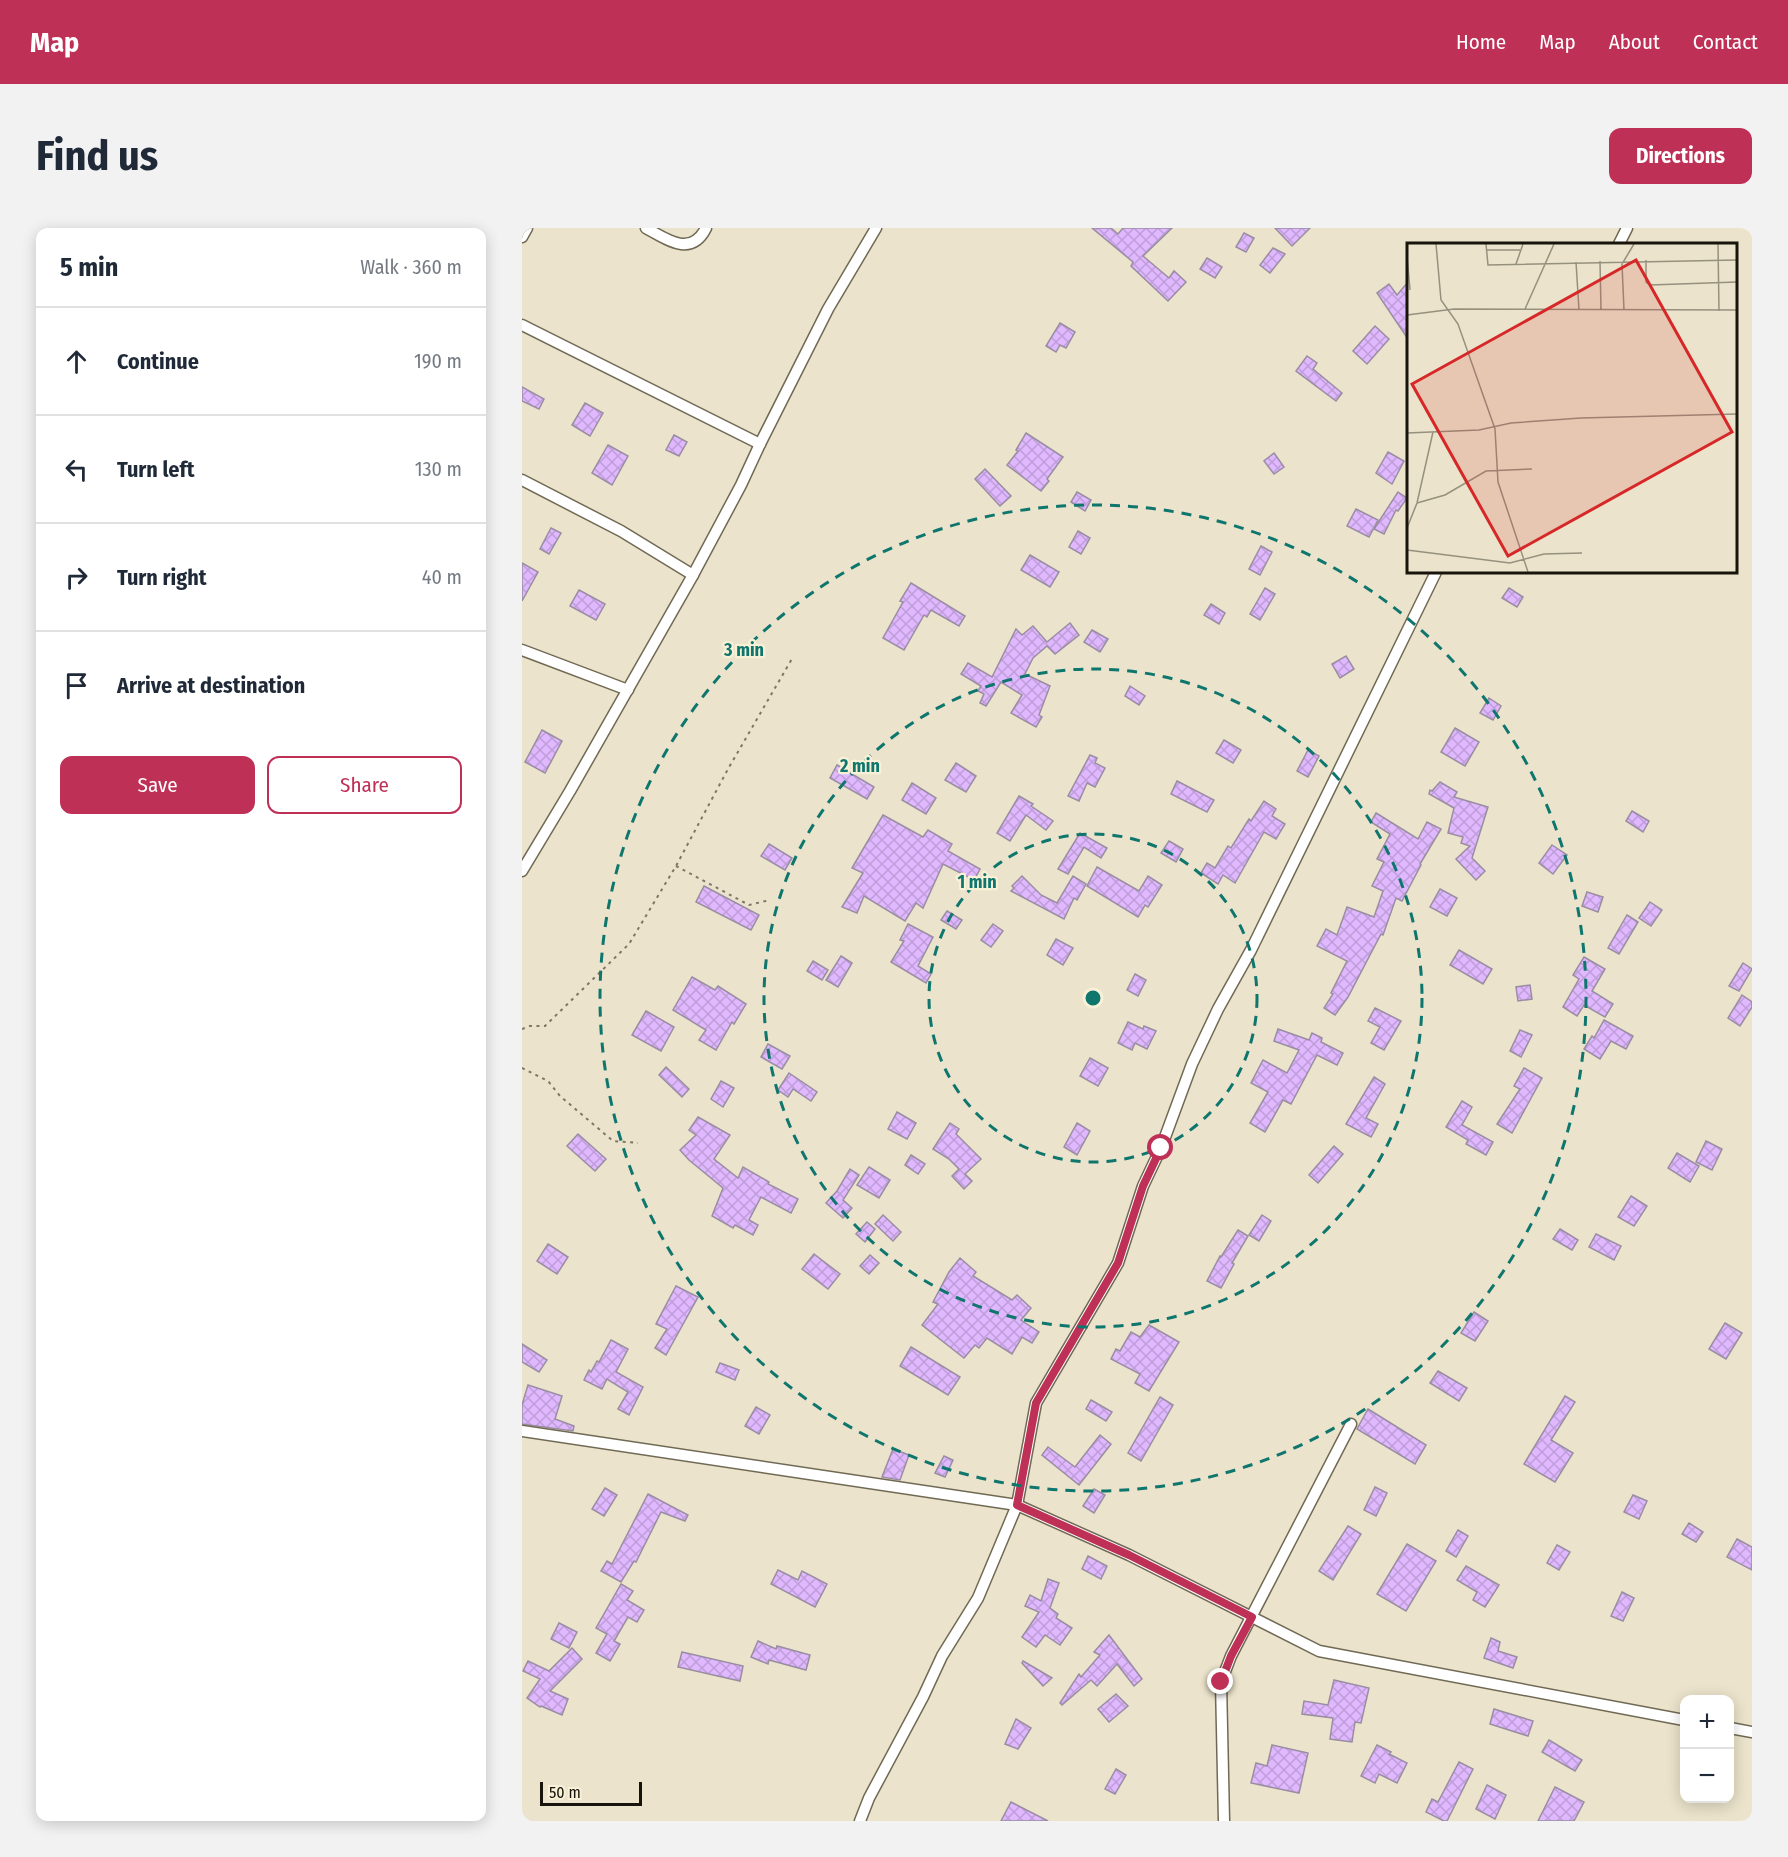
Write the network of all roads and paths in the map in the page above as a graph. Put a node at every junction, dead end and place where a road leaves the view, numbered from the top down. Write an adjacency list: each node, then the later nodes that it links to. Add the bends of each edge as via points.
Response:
1 (527, 228): 6 (street)
2 (646, 228): 3 (street, via 684,246)
3 (706, 228)
4 (876, 228): 9 (street, via 828,309)
5 (1627, 228): 7 (street)
6 (522, 237)
7 (1620, 243)
8 (522, 325): 9 (street)
9 (760, 444): 12 (street)
10 (522, 480): 12 (street, via 621,531)
11 (1436, 573): 24 (street, via 1251,950 1218,1009 1143,1186 1118,1263 1036,1403)
12 (693, 575): 15 (street)
13 (522, 650): 15 (street)
14 (793, 657): 16 (path)
15 (628, 690): 17 (street)
16 (676, 866): 18 (path, via 748,905); 19 (path, via 629,944 545,1026)
17 (522, 871)
18 (771, 900)
19 (522, 1029)
20 (522, 1068): 21 (path, via 548,1081 613,1142)
21 (639, 1143)
22 (1351, 1424): 25 (street)
23 (522, 1431): 24 (street)
24 (1017, 1505): 25 (street, via 1129,1555); 29 (street, via 978,1598 942,1656)
25 (1252, 1617): 26 (street, via 1319,1651); 30 (street, via 1221,1682)
26 (1680, 1719)
27 (1734, 1729): 28 (street)
28 (1752, 1732)
29 (860, 1821)
30 (1224, 1821)

